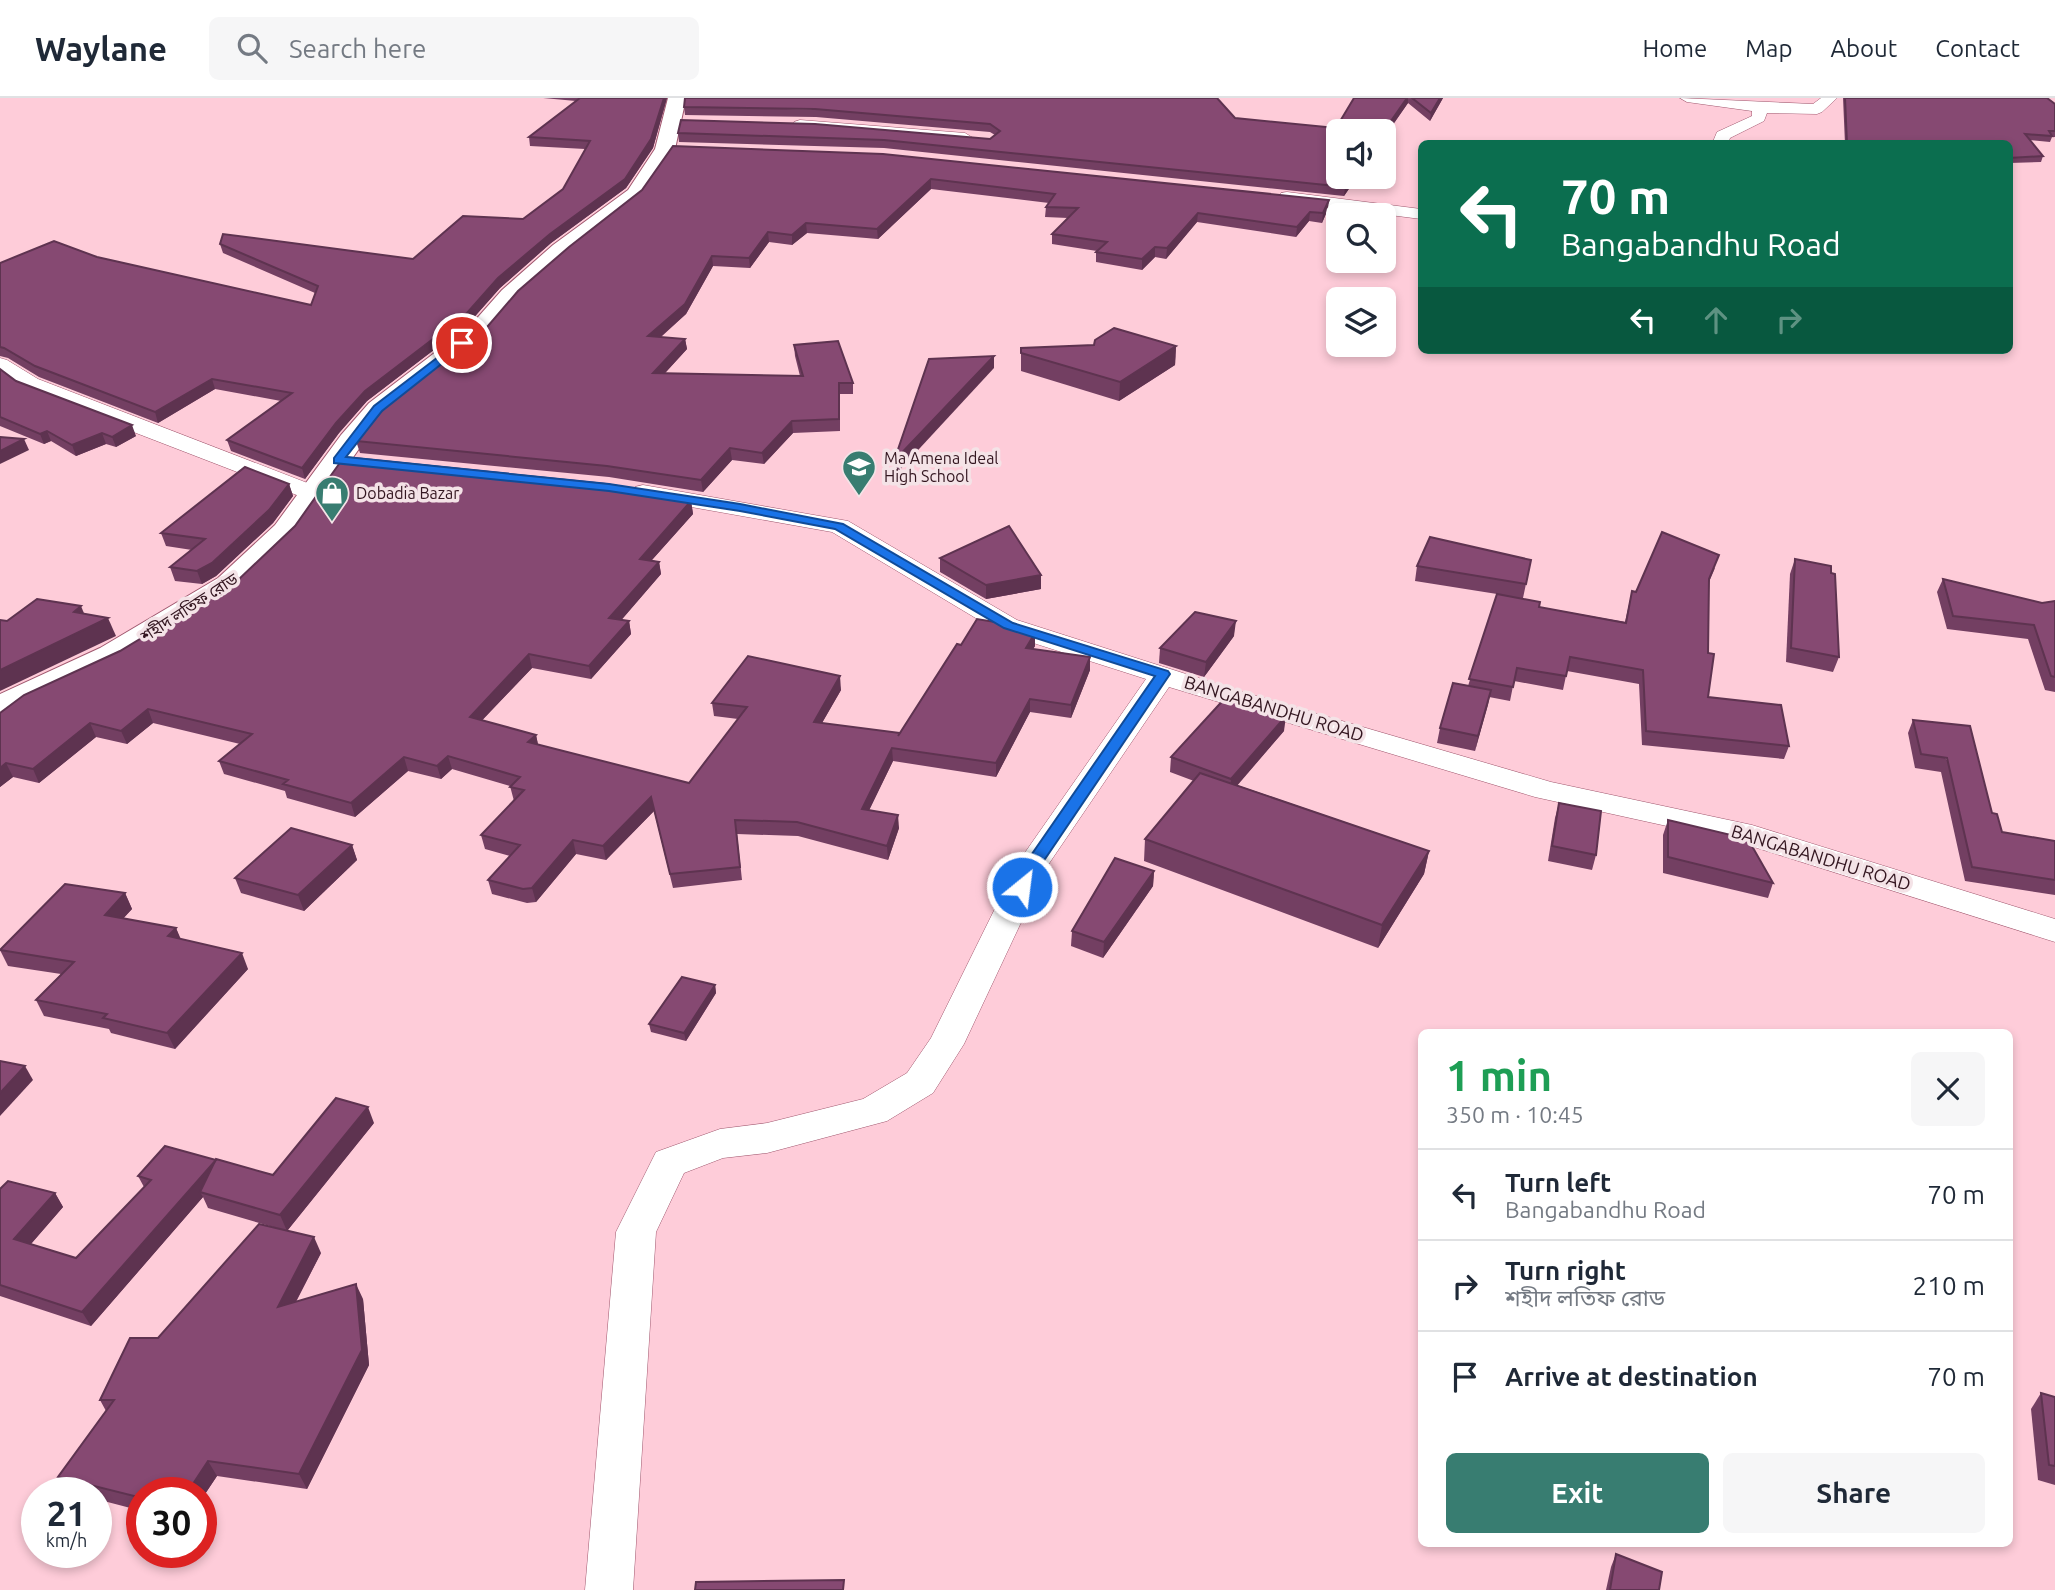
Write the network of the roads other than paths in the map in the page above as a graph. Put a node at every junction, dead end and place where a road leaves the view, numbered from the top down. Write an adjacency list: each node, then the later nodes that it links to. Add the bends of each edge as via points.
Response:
1 (1688, 98): 3 (street)
2 (1830, 98): 3 (street, via 1817,108)
3 (1760, 108): 7 (street, via 1759,118)
4 (680, 115): 12 (street, শহীদ লতিফ রোড, via 674,149 635,194 561,250 510,295 480,330 378,409 352,461)
5 (790, 125): 6 (street)
6 (978, 139)
7 (1721, 140)
8 (1273, 196): 9 (street)
9 (1418, 214)
10 (0, 364): 12 (street, via 30,384)
11 (622, 489): 13 (street, BANGABANDHU ROAD, via 839,526 1008,625)
12 (315, 494): 14 (street, শহীদ লতিফ রোড, via 286,531 229,585 112,655)
13 (1163, 674): 15 (street, BANGABANDHU ROAD, via 1546,790 1741,832); 16 (street, via 1033,864 946,1044 920,1083 874,1111 767,1138 720,1144 670,1163 636,1232)
14 (0, 707)
15 (2055, 931)
16 (609, 1590)

